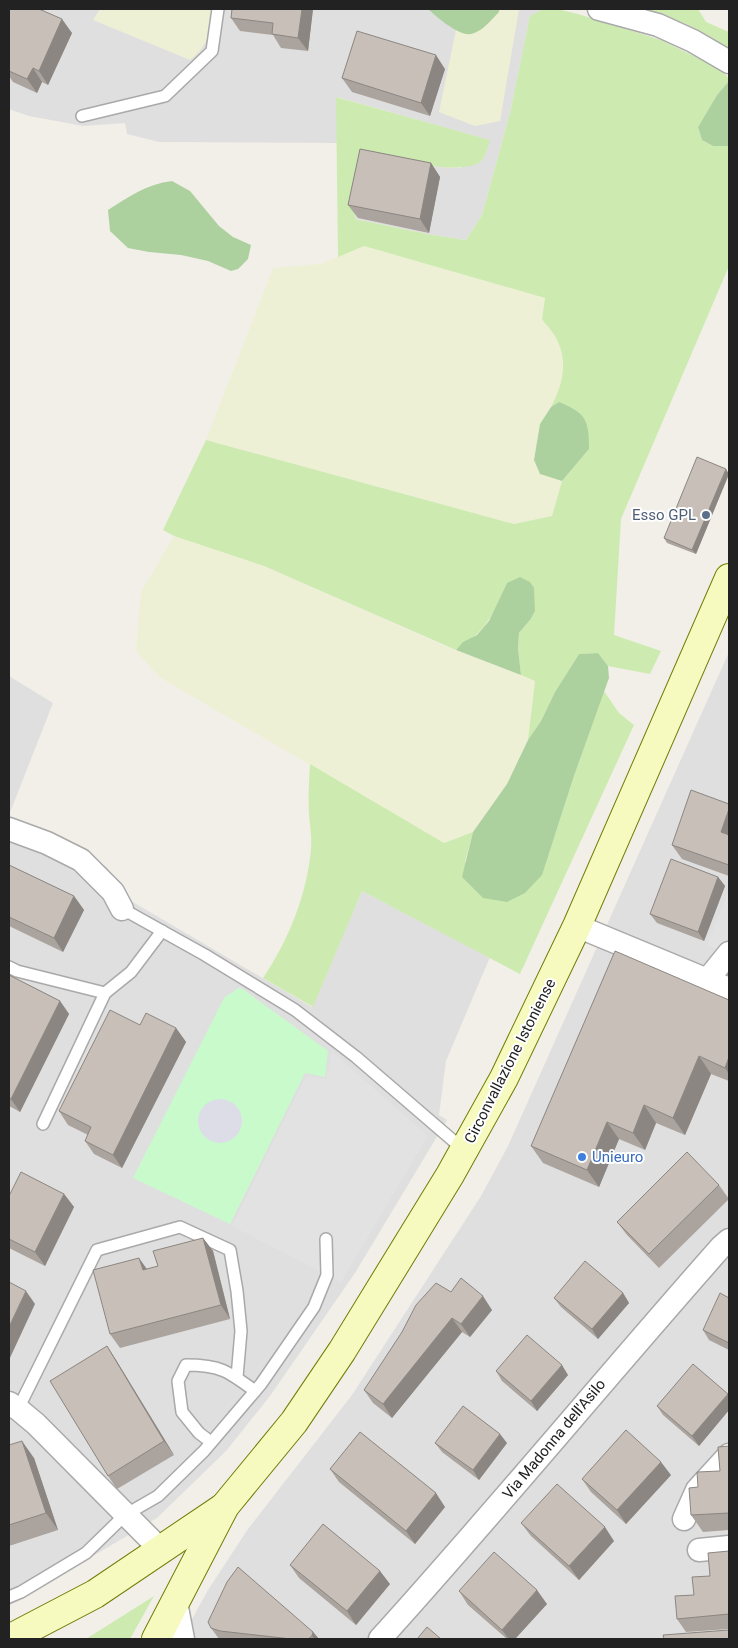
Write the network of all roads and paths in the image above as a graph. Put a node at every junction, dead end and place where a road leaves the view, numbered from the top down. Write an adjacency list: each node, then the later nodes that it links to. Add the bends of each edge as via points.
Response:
1 (218, 9): 4 (lane, via 212,51 166,96)
2 (599, 9): 3 (street, via 658,25)
3 (729, 62)
4 (82, 116)
5 (729, 578): 8 (main road, Circonvallazione Istoniense)
6 (9, 829): 7 (street, via 81,860 113,892)
7 (119, 907): 9 (lane)
8 (577, 926): 12 (street); 16 (main road, Circonvallazione Istoniense, via 504,1078)
9 (162, 931): 14 (lane, via 131,972); 16 (lane, via 295,1010 356,1057)
10 (729, 953): 12 (street)
11 (9, 967): 14 (lane)
12 (708, 979): 13 (street)
13 (729, 989)
14 (105, 993): 15 (lane)
15 (43, 1124)
16 (464, 1150): 24 (main road, Circonvallazione Istoniense, via 342,1351 294,1422)
17 (326, 1239): 20 (lane, via 326,1275 314,1307)
18 (729, 1240): 35 (street, Via Madonna dell'Asilo, via 652,1324)
19 (237, 1377): 20 (lane); 21 (lane, via 241,1331 230,1250 180,1227 97,1250); 22 (lane, via 209,1365 186,1365 178,1380 182,1412)
20 (255, 1391): 22 (lane)
21 (14, 1406): 25 (street)
22 (211, 1442): 25 (lane, via 158,1496)
23 (729, 1455): 26 (street, via 697,1490)
24 (225, 1506): 28 (main road, Circonvallazione Istoniense); 31 (main road, Circonvallazione Istoniense)
25 (126, 1515): 28 (street); 30 (lane, via 86,1553)
26 (684, 1519)
27 (729, 1547): 29 (street)
28 (160, 1549): 32 (main road, Circonvallazione Istoniense, via 95,1594)
29 (699, 1550)
30 (9, 1597)
31 (176, 1602): 33 (main road, Circonvallazione Istoniense); 34 (street)
32 (9, 1639)
33 (156, 1639)
34 (183, 1639)
35 (380, 1639)

